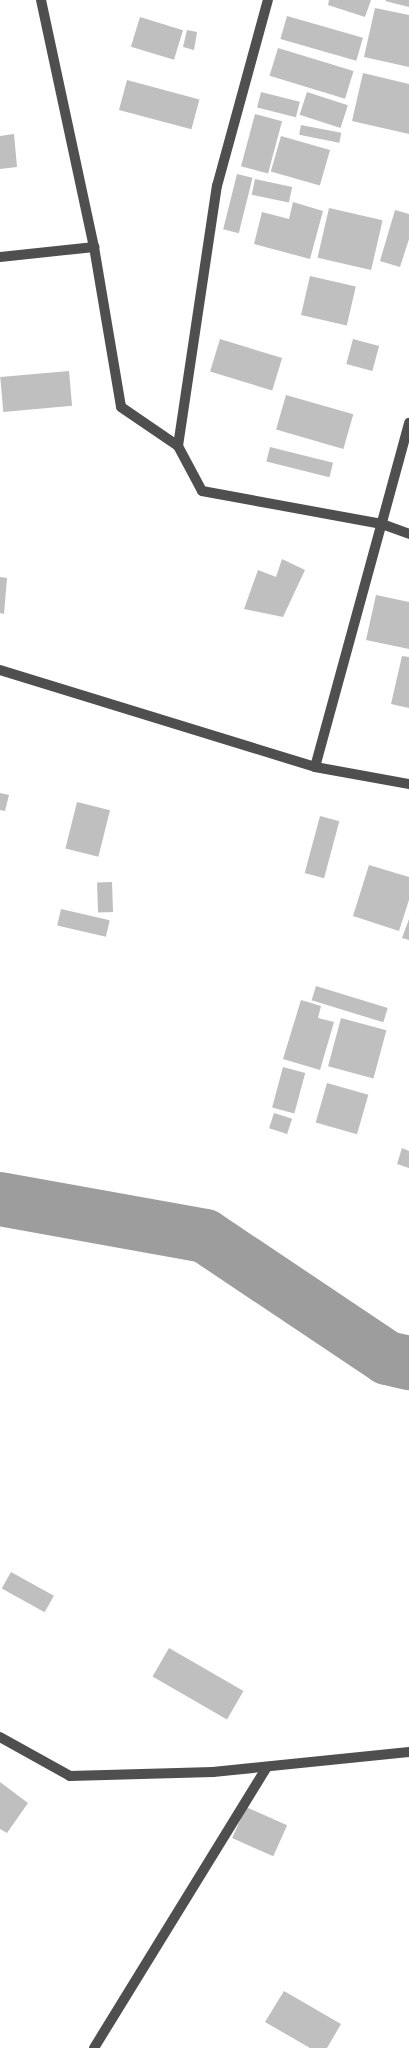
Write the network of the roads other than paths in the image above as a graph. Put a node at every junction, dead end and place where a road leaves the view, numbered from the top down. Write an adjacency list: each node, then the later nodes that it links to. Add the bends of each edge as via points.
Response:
1 (41, 0): 3 (street)
2 (268, 0): 6 (street, via 217,186)
3 (94, 247): 4 (street); 6 (street, via 121,407)
4 (0, 257)
5 (409, 423): 7 (street)
6 (178, 446): 7 (street, via 202,491)
7 (382, 524): 8 (street); 10 (street)
8 (409, 534)
9 (0, 670): 10 (street)
10 (315, 767): 11 (street)
11 (409, 784)
12 (0, 1737): 14 (street, via 70,1776 213,1772)
13 (409, 1752): 14 (street)
14 (267, 1767): 15 (street)
15 (94, 2048)

